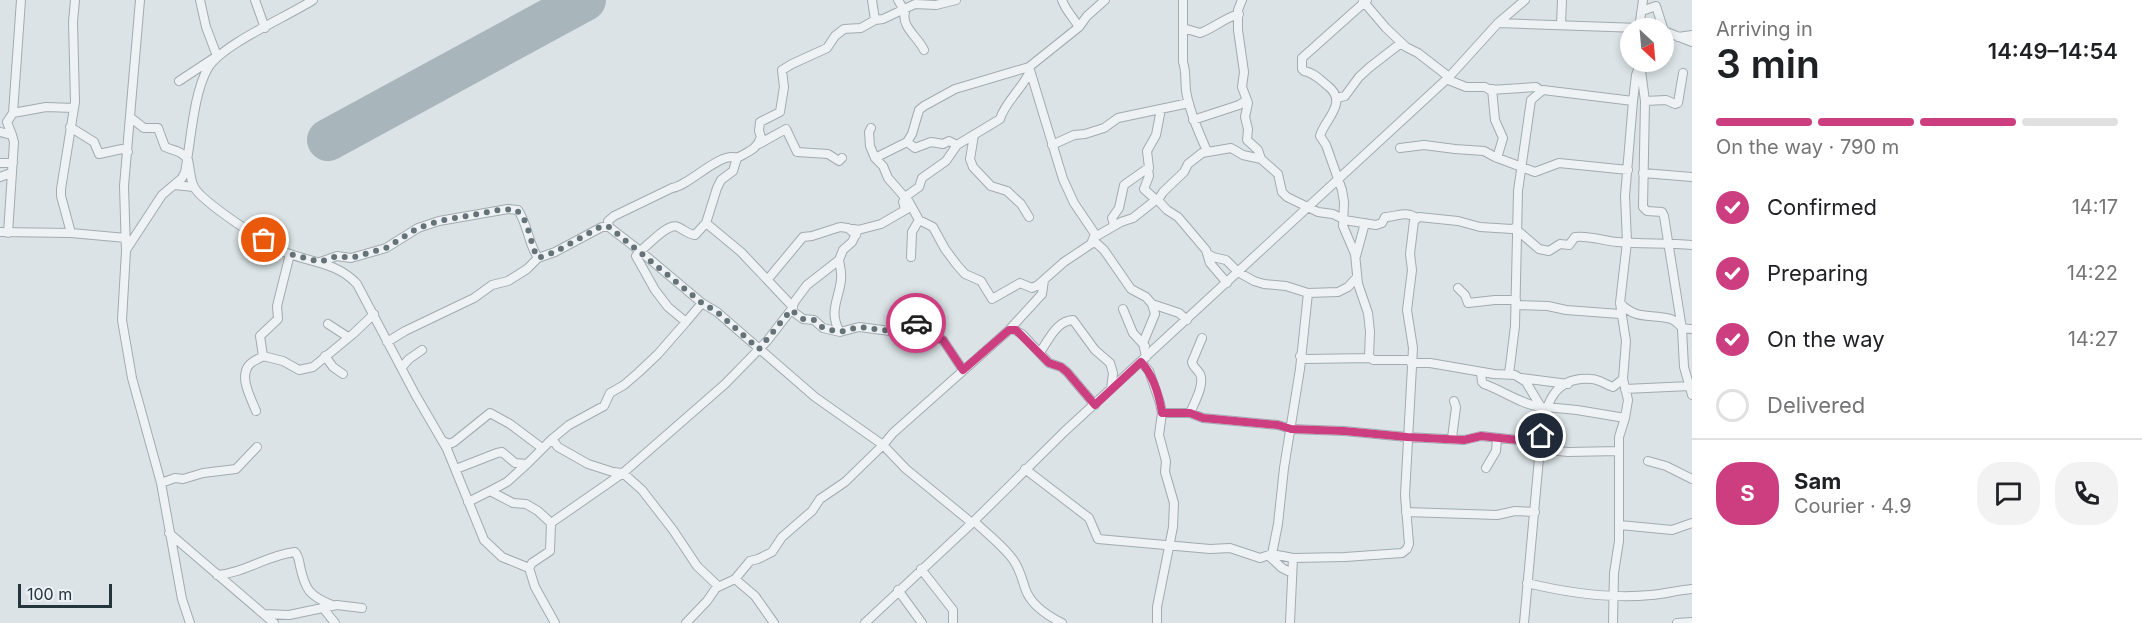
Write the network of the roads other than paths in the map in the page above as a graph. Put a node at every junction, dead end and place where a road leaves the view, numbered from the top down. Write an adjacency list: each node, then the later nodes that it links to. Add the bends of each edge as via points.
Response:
1 (21, 0): 52 (street)
2 (75, 0): 50 (street)
3 (140, 0): 55 (street)
4 (200, 0): 36 (street)
5 (255, 0): 27 (street)
6 (313, 0): 27 (street)
7 (872, 0): 23 (street)
8 (898, 0): 18 (street)
9 (956, 0): 18 (street)
10 (1062, 0): 24 (street)
11 (1105, 0): 24 (street)
12 (1183, 0): 28 (street)
13 (1242, 0): 20 (street)
14 (1525, 0): 25 (street)
15 (1562, 0): 26 (street)
16 (1643, 0): 19 (street)
17 (1365, 1): 34 (street); 45 (street, via 1301,61 1302,69 1322,80)
18 (903, 8): 23 (street); 35 (street, via 903,18)
19 (1642, 11): 21 (street); 22 (street, via 1656,6)
20 (1239, 14): 28 (street, via 1200,33); 46 (street, via 1242,87)
21 (1641, 18)
22 (1660, 18)
23 (874, 20): 63 (street, via 861,28 844,30 826,48 783,69 782,107 779,113 760,122)
24 (1077, 23): 37 (street)
25 (1498, 23): 26 (street); 41 (street)
26 (1561, 24): 29 (street)
27 (265, 28): 36 (street)
28 (1183, 28): 49 (street, via 1184,81)
29 (1620, 28)
30 (1692, 34): 32 (street)
31 (1674, 35): 32 (street)
32 (1678, 37): 33 (street)
33 (1692, 42)
34 (1401, 43): 41 (street); 45 (street, via 1359,77 1345,96)
35 (924, 50)
36 (217, 56): 42 (street); 75 (street, via 201,84)
37 (1029, 69): 61 (street, via 1000,119); 62 (street, via 955,89 924,106); 65 (street)
38 (1637, 72): 47 (street)
39 (1641, 72): 48 (street)
40 (1683, 74): 48 (street, via 1678,103)
41 (1447, 78): 43 (street, via 1466,87); 87 (street)
42 (179, 81)
43 (1492, 89): 44 (street, via 1536,87); 66 (street, via 1495,120 1503,138)
44 (1541, 91): 47 (street); 79 (street, via 1531,100)
45 (1337, 98): 87 (street, via 1320,134)
46 (1247, 100): 54 (street); 74 (street, via 1247,140)
47 (1633, 101): 81 (street)
48 (1645, 101): 83 (street)
49 (1189, 103): 51 (street); 54 (street)
50 (74, 108): 52 (street, via 46,107); 56 (street)
51 (1161, 109): 53 (street); 58 (street)
52 (13, 113): 60 (street, via 8,122)
53 (1144, 113): 58 (street); 65 (street, via 1118,118 1104,128)
54 (1193, 120): 68 (street)
55 (133, 121): 69 (street); 75 (street, via 144,128 158,128 165,147 180,152)
56 (70, 127): 69 (street, via 94,142 99,154 122,149); 95 (street, via 61,189)
57 (871, 128): 72 (street, via 870,146)
58 (1155, 129): 80 (street, via 1147,151)
59 (0, 132): 60 (street)
60 (12, 135): 78 (street)
61 (974, 135): 64 (street); 96 (street, via 970,159 973,167 991,186 1007,191 1022,204)
62 (907, 142): 64 (street, via 915,148 933,142); 72 (street)
63 (759, 144): 70 (street); 71 (street, via 786,129 797,152 828,154 839,161)
64 (957, 145): 91 (street, via 946,161 922,178 919,187)
65 (1052, 145): 110 (street, via 1074,203 1094,231)
66 (1501, 145): 73 (street); 76 (street)
67 (1400, 148): 73 (street, via 1436,146 1484,151)
68 (1207, 151): 74 (street, via 1231,148); 92 (street, via 1188,164)
69 (128, 152): 109 (street, via 124,186)
70 (737, 158): 100 (street, via 733,171 717,188); 102 (street, via 729,157)
71 (842, 158)
72 (878, 158): 91 (street, via 888,178)
73 (1497, 158): 76 (street)
74 (1262, 159): 93 (street, via 1278,174 1282,192)
75 (188, 160): 88 (street, via 185,172); 89 (street)
76 (1506, 161): 79 (street)
77 (0, 163): 78 (street)
78 (13, 163): 82 (street)
79 (1521, 166): 81 (street, via 1538,172 1559,163); 104 (street)
80 (1149, 168): 86 (street); 90 (street)
81 (1628, 170): 111 (street)
82 (11, 172): 84 (street); 106 (street)
83 (1643, 173): 85 (street); 112 (street, via 1643,207 1662,212)
84 (0, 177)
85 (1692, 177)
86 (1130, 180): 90 (street); 103 (street, via 1122,189 1119,208 1112,218)
87 (1337, 180): 93 (street); 98 (street, via 1344,202)
88 (174, 185): 89 (street); 114 (street, via 162,195)
89 (194, 187): 116 (street, via 237,222)
90 (1144, 189): 92 (street)
91 (905, 197): 94 (street, via 903,202)
92 (1157, 200): 103 (street, via 1133,218); 117 (street, via 1178,217)
93 (1307, 208): 98 (street); 123 (street)
94 (908, 209): 99 (street); 105 (street, via 886,222)
95 (66, 216): 107 (street); 108 (street)
96 (1029, 217)
97 (1416, 218): 101 (street, via 1404,214 1385,217 1380,224); 104 (street); 158 (street, via 1407,310)
98 (1344, 219): 101 (street); 119 (street, via 1343,226)
99 (919, 220): 118 (street, via 912,232); 126 (street, via 933,227 957,266 981,281 992,300 1020,284 1032,288)
100 (706, 223): 115 (street, via 693,235 677,226 668,227); 125 (street)
101 (1365, 223): 119 (street)
102 (606, 225): 115 (street); 120 (street)
103 (1114, 225): 110 (street)
104 (1516, 230): 111 (street, via 1539,249 1549,251 1569,245 1580,236); 131 (street)
105 (854, 231): 121 (street, via 852,242); 125 (street, via 840,227 803,237)
106 (4, 233): 107 (street)
107 (62, 233): 108 (street)
108 (71, 233): 109 (street)
109 (126, 238): 114 (street)
110 (1094, 239): 126 (street); 133 (street, via 1129,287)
111 (1627, 242): 112 (street); 132 (street)
112 (1668, 243): 113 (street); 141 (street)
113 (1692, 245)
114 (126, 251): 200 (street, via 122,320 125,348)
115 (640, 252): 130 (street); 139 (street, via 636,256 655,290)
116 (290, 254): 122 (street); 153 (street, via 277,306 278,319 260,336)
117 (1208, 254): 123 (street, via 1226,260); 127 (street, via 1210,263)
118 (911, 257)
119 (1356, 257): 124 (street)
120 (538, 258): 122 (street, via 518,210 510,209 439,221 418,228 386,248); 147 (street, via 508,281 492,285)
121 (839, 260): 134 (street, via 807,285); 144 (street, via 842,278 834,312)
122 (320, 262): 136 (street, via 350,276)
123 (1238, 272): 127 (street); 129 (street, via 1264,284)
124 (1358, 277): 129 (street, via 1338,292); 155 (street, via 1368,313)
125 (768, 279): 134 (street)
126 (1044, 280): 143 (street, via 1042,294)
127 (1227, 283): 138 (street)
128 (1458, 288): 131 (street, via 1468,303)
129 (1308, 293): 157 (street)
130 (702, 303): 139 (street); 149 (street)
131 (1516, 303): 137 (street); 165 (street)
132 (1620, 303): 137 (street); 141 (street, via 1632,314 1670,319)
133 (1152, 304): 138 (street, via 1179,313); 148 (street, via 1155,314)
134 (792, 308): 144 (street, via 803,319); 149 (street)
135 (1123, 309): 148 (street, via 1133,333)
136 (374, 314): 145 (street); 147 (street)
137 (1620, 314): 167 (street, via 1626,341)
138 (1187, 320): 151 (street)
139 (686, 322): 188 (street, via 639,372 610,393 604,406 569,425)
140 (328, 324): 145 (street)
141 (1682, 329): 142 (street); 160 (street)
142 (1692, 329)
143 (1009, 330): 152 (street, via 1016,330); 161 (street)
144 (840, 332): 161 (street, via 859,327 898,332 913,321 927,335 943,340)
145 (348, 337): 154 (street)
146 (1202, 338): 178 (street, via 1192,362 1201,380)
147 (387, 342): 159 (street)
148 (1143, 343): 151 (street); 156 (street)
149 (759, 349): 189 (street, via 815,397); 198 (street, via 701,406)
150 (422, 350): 159 (street)
151 (1154, 350): 156 (street)
152 (1040, 352): 170 (street, via 1061,324 1073,320 1110,363); 174 (street, via 1049,363 1067,372)
153 (263, 356): 154 (street, via 299,370 313,367); 176 (street, via 245,372)
154 (325, 356): 164 (street)
155 (1371, 358): 157 (street); 158 (street)
156 (1143, 360): 170 (street); 177 (street, via 1153,379)
157 (1302, 360): 179 (street)
158 (1413, 360): 163 (street); 184 (street)
159 (402, 367): 187 (street)
160 (1683, 367): 162 (street); 169 (street)
161 (963, 370): 189 (street)
162 (1692, 371)
163 (1481, 373): 165 (street); 175 (street, via 1484,384)
164 (343, 374)
165 (1509, 374): 166 (street)
166 (1521, 378): 168 (street); 175 (street)
167 (1623, 379): 168 (street, via 1613,387 1590,379); 171 (street)
168 (1568, 384): 175 (street, via 1559,388)
169 (1690, 386): 171 (street); 172 (street)
170 (1112, 389): 174 (street)
171 (1625, 389): 180 (street)
172 (1692, 395)
173 (1454, 401): 185 (street)
174 (1095, 405): 197 (street)
175 (1544, 409): 180 (street); 183 (street)
176 (256, 411)
177 (1162, 413): 178 (street); 210 (street, via 1159,435 1174,503)
178 (1190, 413): 181 (street, via 1203,418)
179 (1293, 414): 181 (street); 182 (street)
180 (1625, 418): 192 (street)
181 (1278, 425): 182 (street)
182 (1291, 429): 184 (street); 211 (street)
183 (1541, 436): 186 (street); 191 (street)
184 (1407, 437): 185 (street); 203 (street)
185 (1452, 438): 186 (street)
186 (1497, 438): 195 (street, via 1496,451)
187 (443, 441): 188 (street, via 454,442 490,413); 196 (street)
188 (549, 443): 194 (street); 198 (street, via 588,464)
189 (883, 445): 205 (street, via 906,469); 217 (street, via 820,500 772,552 750,561)
190 (257, 447): 200 (street, via 236,468)
191 (1540, 449): 192 (street); 204 (street)
192 (1619, 451): 208 (street)
193 (1648, 462): 199 (street)
194 (527, 464): 196 (street, via 515,463 502,452); 201 (street)
195 (1486, 468)
196 (456, 469): 202 (street)
197 (1025, 469): 205 (street); 210 (street, via 1089,518 1097,539)
198 (623, 473): 206 (street); 219 (street, via 642,490 697,566)
199 (1692, 479)
200 (161, 483): 209 (street)
201 (490, 491): 202 (street); 206 (street, via 513,503 526,504)
202 (468, 502): 213 (street, via 489,546 502,557)
203 (1406, 512): 204 (street, via 1484,516); 212 (street, via 1409,544 1402,553)
204 (1534, 512): 218 (street)
205 (973, 522): 214 (street); 237 (street, via 1014,561 1025,591 1035,604)
206 (551, 523): 213 (street, via 550,552)
207 (1692, 523): 208 (street, via 1672,530)
208 (1620, 525): 222 (street)
209 (169, 533): 216 (street); 230 (street)
210 (1169, 545): 211 (street, via 1230,548 1260,558); 238 (street, via 1156,607)
211 (1270, 555): 212 (street); 215 (street)
212 (1293, 558): 215 (street)
213 (529, 568): 227 (street)
214 (921, 569): 221 (street); 236 (street, via 953,610)
215 (1292, 573): 239 (street)
216 (217, 575): 223 (street, via 238,572 295,552 311,595); 226 (street)
217 (735, 579): 219 (street); 228 (street, via 754,596)
218 (1527, 583): 222 (street); 240 (street)
219 (718, 586): 233 (street)
220 (1692, 589): 222 (street)
221 (898, 590): 234 (street); 235 (street)
222 (1613, 597): 241 (street)
223 (332, 605): 224 (street); 225 (street)
224 (323, 608): 226 (street, via 289,615); 232 (street)
225 (362, 608)
226 (264, 614): 231 (street)
227 (552, 620)
228 (772, 622)
229 (1692, 622): 242 (street)
230 (190, 623)
231 (274, 623)
232 (335, 623)
233 (686, 623)
234 (865, 623)
235 (922, 623)
236 (953, 623)
237 (1062, 623)
238 (1157, 623)
239 (1290, 623)
240 (1524, 623)
241 (1613, 623)
242 (1677, 623)

